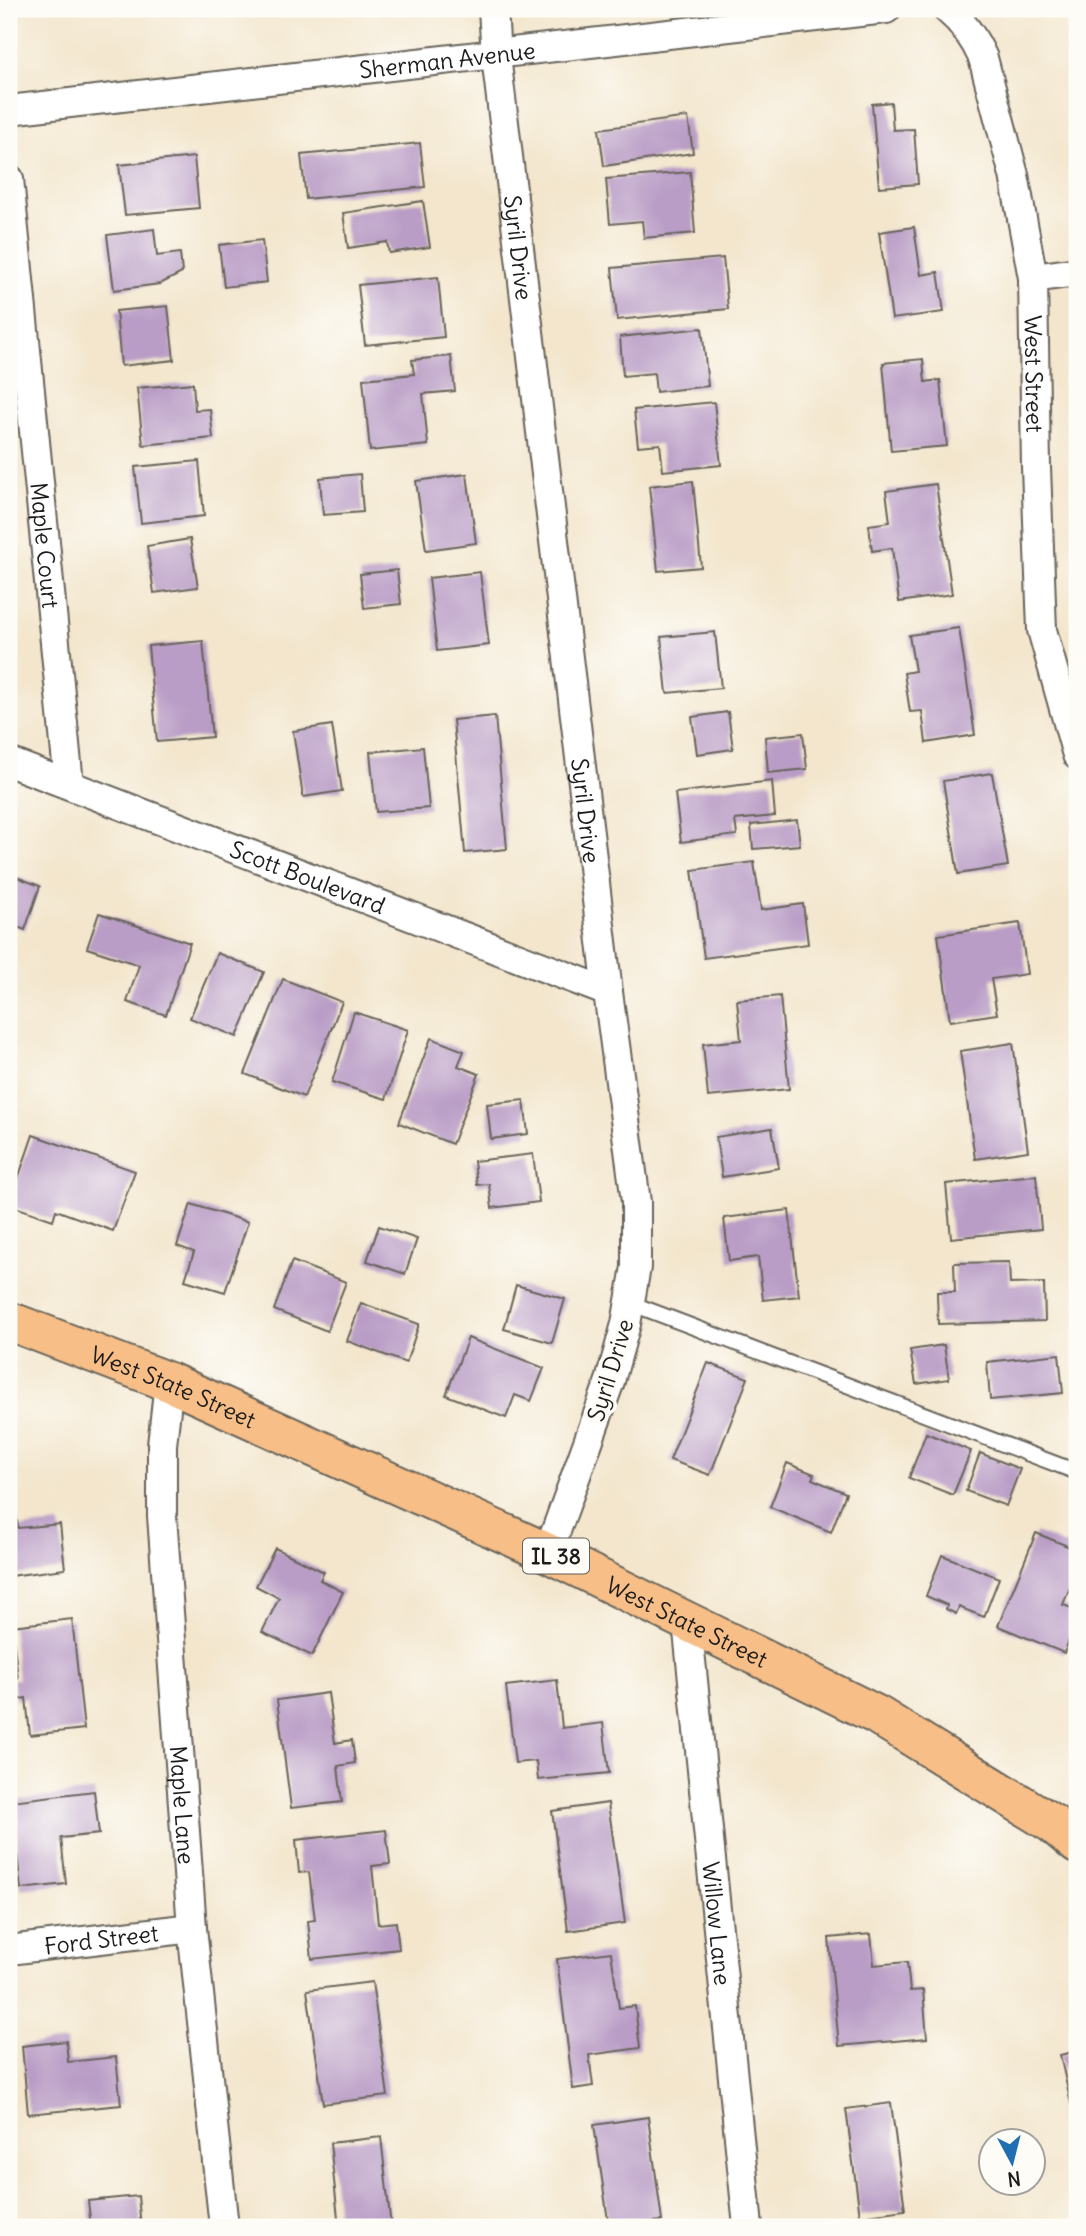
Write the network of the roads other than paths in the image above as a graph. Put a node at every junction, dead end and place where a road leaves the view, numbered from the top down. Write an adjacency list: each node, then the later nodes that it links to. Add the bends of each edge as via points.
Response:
1 (493, 9): 4 (street, Syril Drive)
2 (886, 9): 4 (street, Sherman Avenue)
3 (947, 9): 8 (street, West Street, via 963,22 983,58 1014,175)
4 (496, 56): 5 (street, Sherman Avenue); 12 (street, Syril Drive)
5 (9, 110)
6 (9, 179): 11 (street, Maple Court)
7 (1077, 272): 8 (street)
8 (1033, 278): 9 (street, West Street, via 1042,630)
9 (1077, 755)
10 (9, 762): 11 (street, Scott Boulevard)
11 (69, 784): 12 (street, Scott Boulevard)
12 (608, 992): 13 (street, Syril Drive, via 636,1202 636,1267)
13 (630, 1303): 16 (lane); 17 (street, Syril Drive, via 610,1381)
14 (9, 1321): 15 (main road, West State Street / IL 38)
15 (169, 1382): 17 (main road, West State Street / IL 38); 20 (street, Maple Lane, via 162,1445 162,1516)
16 (1077, 1472)
17 (548, 1553): 18 (main road, West State Street / IL 38)
18 (687, 1621): 19 (main road, West State Street / IL 38, via 877,1715 1053,1824); 23 (street, Willow Lane)
19 (1077, 1844)
20 (192, 1928): 21 (street, Ford Street); 22 (street, Maple Lane)
21 (9, 1950)
22 (224, 2227)
23 (748, 2227)

